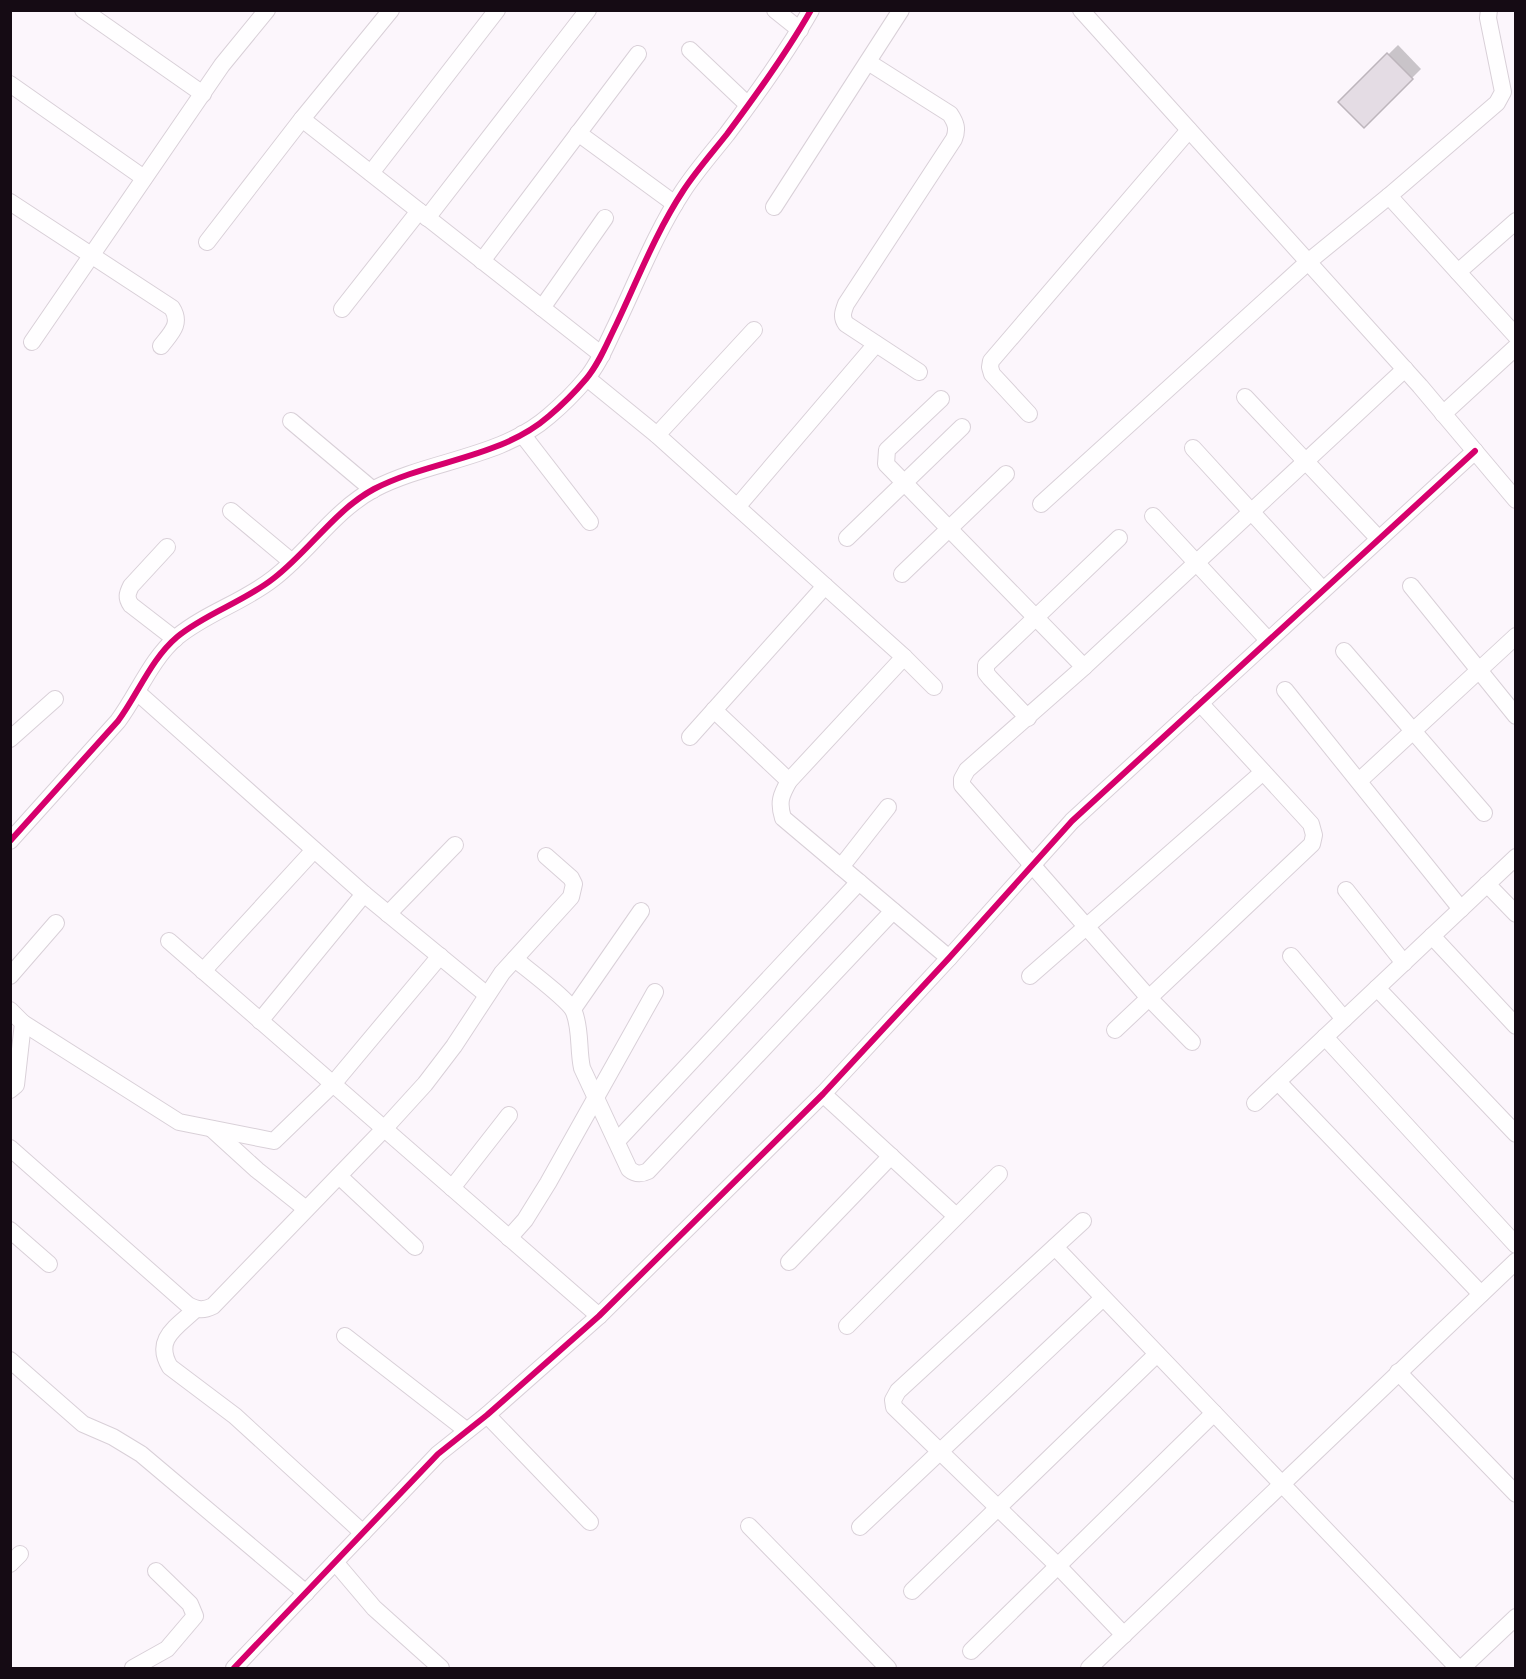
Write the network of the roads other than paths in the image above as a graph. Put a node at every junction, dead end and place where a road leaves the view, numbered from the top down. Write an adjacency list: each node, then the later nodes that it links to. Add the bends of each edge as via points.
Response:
1 (82, 10): 16 (street)
2 (267, 10): 16 (street)
3 (391, 10): 18 (street)
4 (497, 10): 21 (street)
5 (588, 10): 27 (street)
6 (775, 10): 11 (street)
7 (811, 10): 11 (street)
8 (901, 10): 14 (street)
9 (1081, 10): 19 (street)
10 (1489, 10): 23 (street, via 1503,93 1497,103)
11 (800, 30): 17 (street)
12 (690, 50): 17 (street)
13 (638, 54): 20 (street)
14 (868, 62): 26 (street); 40 (street, via 950,114 957,132 846,304 846,324)
15 (10, 84): 22 (street)
16 (203, 94): 22 (street)
17 (748, 105): 25 (street)
18 (302, 119): 21 (street); 30 (street)
19 (1189, 130): 33 (street); 49 (street, via 991,361 992,374)
20 (578, 133): 25 (street); 32 (street)
21 (371, 173): 27 (street)
22 (144, 178): 31 (street)
23 (1389, 196): 33 (street); 34 (street)
24 (10, 202): 31 (street)
25 (675, 204): 43 (street)
26 (774, 207)
27 (423, 214): 32 (street); 36 (street)
28 (605, 218): 35 (street)
29 (1515, 221): 34 (street)
30 (207, 242)
31 (92, 255): 39 (street); 41 (street, via 172,308 177,322)
32 (482, 261): 35 (street)
33 (1308, 262): 44 (street); 62 (street)
34 (1458, 272): 38 (street)
35 (542, 308): 43 (street)
36 (342, 309)
37 (754, 330): 54 (street)
38 (1515, 336)
39 (32, 342)
40 (876, 344): 45 (street); 63 (street)
41 (161, 346)
42 (1515, 347): 50 (street)
43 (602, 355): 46 (street)
44 (1405, 369): 50 (street); 57 (street)
45 (919, 372)
46 (587, 378): 53 (street, via 549,417); 54 (street)
47 (1245, 397): 57 (street)
48 (941, 399): 59 (street, via 887,450 886,464)
49 (1029, 414)
50 (1443, 414): 56 (street)
51 (291, 421): 60 (street)
52 (962, 427): 59 (street)
53 (522, 434): 60 (street); 67 (street)
54 (657, 435): 63 (street)
55 (1193, 448): 65 (street)
56 (1474, 451): 61 (street); 71 (street)
57 (1306, 462): 65 (street); 71 (street)
58 (1006, 474): 68 (street)
59 (905, 483): 68 (street); 69 (street)
60 (372, 490): 73 (street, via 353,503)
61 (1515, 500)
62 (1041, 504)
63 (737, 507): 76 (street)
64 (231, 511): 73 (street)
65 (1252, 513): 74 (street); 78 (street)
66 (1153, 516): 74 (street)
67 (590, 522)
68 (949, 529): 75 (street); 79 (street)
69 (847, 538)
70 (1119, 538): 79 (street)
71 (1379, 539): 78 (street)
72 (167, 547): 81 (street, via 131,586 127,600)
73 (292, 562): 81 (street, via 275,578 192,625)
74 (1197, 564): 82 (street); 85 (street)
75 (902, 574)
76 (825, 586): 84 (street); 92 (street)
77 (1411, 586): 86 (street)
78 (1323, 591): 82 (street)
79 (1034, 618): 85 (street); 94 (street, via 986,665 986,673)
80 (1515, 636): 86 (street)
81 (175, 639): 89 (street, via 157,658)
82 (1268, 640): 91 (street)
83 (1344, 651): 95 (street)
84 (904, 657): 87 (street); 99 (street)
85 (1084, 667): 94 (street)
86 (1479, 670): 93 (street); 95 (street)
87 (934, 687)
88 (1286, 690): 100 (street)
89 (137, 692): 103 (street, via 118,721); 105 (street)
90 (55, 699): 96 (street)
91 (1200, 703): 98 (street); 108 (street, via 1071,821)
92 (714, 710): 97 (street); 99 (street)
93 (1515, 716)
94 (1028, 718): 108 (street, via 967,770 962,785)
95 (1413, 731): 100 (street); 102 (street)
96 (13, 732)
97 (690, 737)
98 (1263, 772): 120 (street); 134 (street, via 1311,825 1312,844)
99 (789, 782): 109 (street, via 780,797 783,818)
100 (1359, 782): 114 (street)
101 (888, 807): 109 (street)
102 (1484, 813)
103 (10, 841)
104 (455, 845): 117 (street)
105 (314, 850): 113 (street); 128 (street)
106 (546, 856): 126 (street, via 571,878 574,890)
107 (1515, 857): 111 (street)
108 (1033, 864): 120 (street); 125 (street)
109 (841, 867): 110 (street)
110 (859, 882): 116 (street); 154 (street)
111 (1487, 884): 114 (street); 118 (street)
112 (1346, 890): 127 (street)
113 (364, 894): 117 (street); 138 (street)
114 (1461, 909): 121 (street)
115 (641, 911): 135 (street)
116 (893, 911): 125 (street); 154 (street, via 648,1171 641,1174 629,1169)
117 (388, 914): 123 (street)
118 (1515, 914)
119 (56, 923): 129 (street)
120 (1088, 926): 130 (street); 134 (street)
121 (1432, 936): 127 (street); 140 (street)
122 (169, 941): 128 (street)
123 (440, 956): 133 (street); 145 (street)
124 (1291, 956): 137 (street)
125 (948, 958): 147 (street)
126 (515, 959): 133 (street); 135 (street)
127 (1404, 963): 131 (street)
128 (203, 971): 138 (street)
129 (10, 976)
130 (1030, 976)
131 (1377, 988): 137 (street); 153 (street)
132 (655, 992): 148 (street)
133 (487, 995): 152 (street, via 440,1065)
134 (1149, 998): 141 (street); 143 (street)
135 (573, 1009): 148 (street, via 582,1068)
136 (10, 1010): 139 (street)
137 (1344, 1019): 142 (street)
138 (260, 1021): 145 (street)
139 (23, 1023): 146 (street, via 16,1085); 151 (street, via 179,1122)
140 (1515, 1026)
141 (1115, 1030)
142 (1325, 1037): 144 (street); 165 (street)
143 (1192, 1042)
144 (1278, 1082): 149 (street); 171 (street)
145 (333, 1084): 151 (street, via 274,1141); 152 (street)
146 (10, 1090)
147 (823, 1094): 156 (street); 174 (street)
148 (597, 1098): 154 (street); 164 (street, via 535,1205)
149 (1255, 1103)
150 (508, 1115): 159 (street)
151 (211, 1128): 160 (street)
152 (384, 1129): 158 (street); 159 (street)
153 (1515, 1134)
154 (617, 1141)
155 (10, 1148): 173 (street)
156 (891, 1156): 161 (street); 169 (street)
157 (999, 1174): 161 (street)
158 (339, 1176): 160 (street); 166 (street)
159 (452, 1188): 164 (street)
160 (306, 1209): 173 (street, via 213,1306)
161 (956, 1216): 175 (street)
162 (1083, 1221): 167 (street)
163 (10, 1230): 170 (street)
164 (509, 1238): 174 (street)
165 (1515, 1245)
166 (415, 1247)
167 (1055, 1247): 172 (street); 183 (street, via 898,1391 894,1407)
168 (1515, 1261): 171 (street)
169 (789, 1262)
170 (49, 1264)
171 (1481, 1294): 179 (street)
172 (1103, 1298): 177 (street); 183 (street)
173 (196, 1310): 190 (street, via 168,1335 163,1347 170,1367 235,1416)
174 (599, 1316): 181 (street)
175 (847, 1326)
176 (345, 1336): 182 (street)
177 (1157, 1354): 180 (street); 186 (street)
178 (10, 1360): 195 (street, via 84,1424 141,1454)
179 (1398, 1372): 184 (street); 185 (street)
180 (1214, 1413): 184 (street); 192 (street)
181 (487, 1415): 182 (street); 187 (street)
182 (466, 1430): 190 (street)
183 (941, 1452): 186 (street); 189 (street)
184 (1281, 1484): 197 (street); 204 (street)
185 (1515, 1494)
186 (996, 1508): 192 (street); 194 (street)
187 (590, 1522)
188 (749, 1526): 202 (street)
189 (860, 1527)
190 (363, 1533): 191 (street)
191 (335, 1562): 195 (street); 201 (street, via 374,1608)
192 (1058, 1566): 197 (street); 198 (street)
193 (156, 1571): 199 (street, via 190,1604 195,1616 167,1649)
194 (912, 1590)
195 (306, 1593): 200 (street)
196 (1515, 1617): 204 (street)
197 (1124, 1635): 203 (street)
198 (971, 1651)
199 (133, 1668)
200 (234, 1668)
201 (441, 1668)
202 (888, 1668)
203 (1089, 1668)
204 (1460, 1668)

